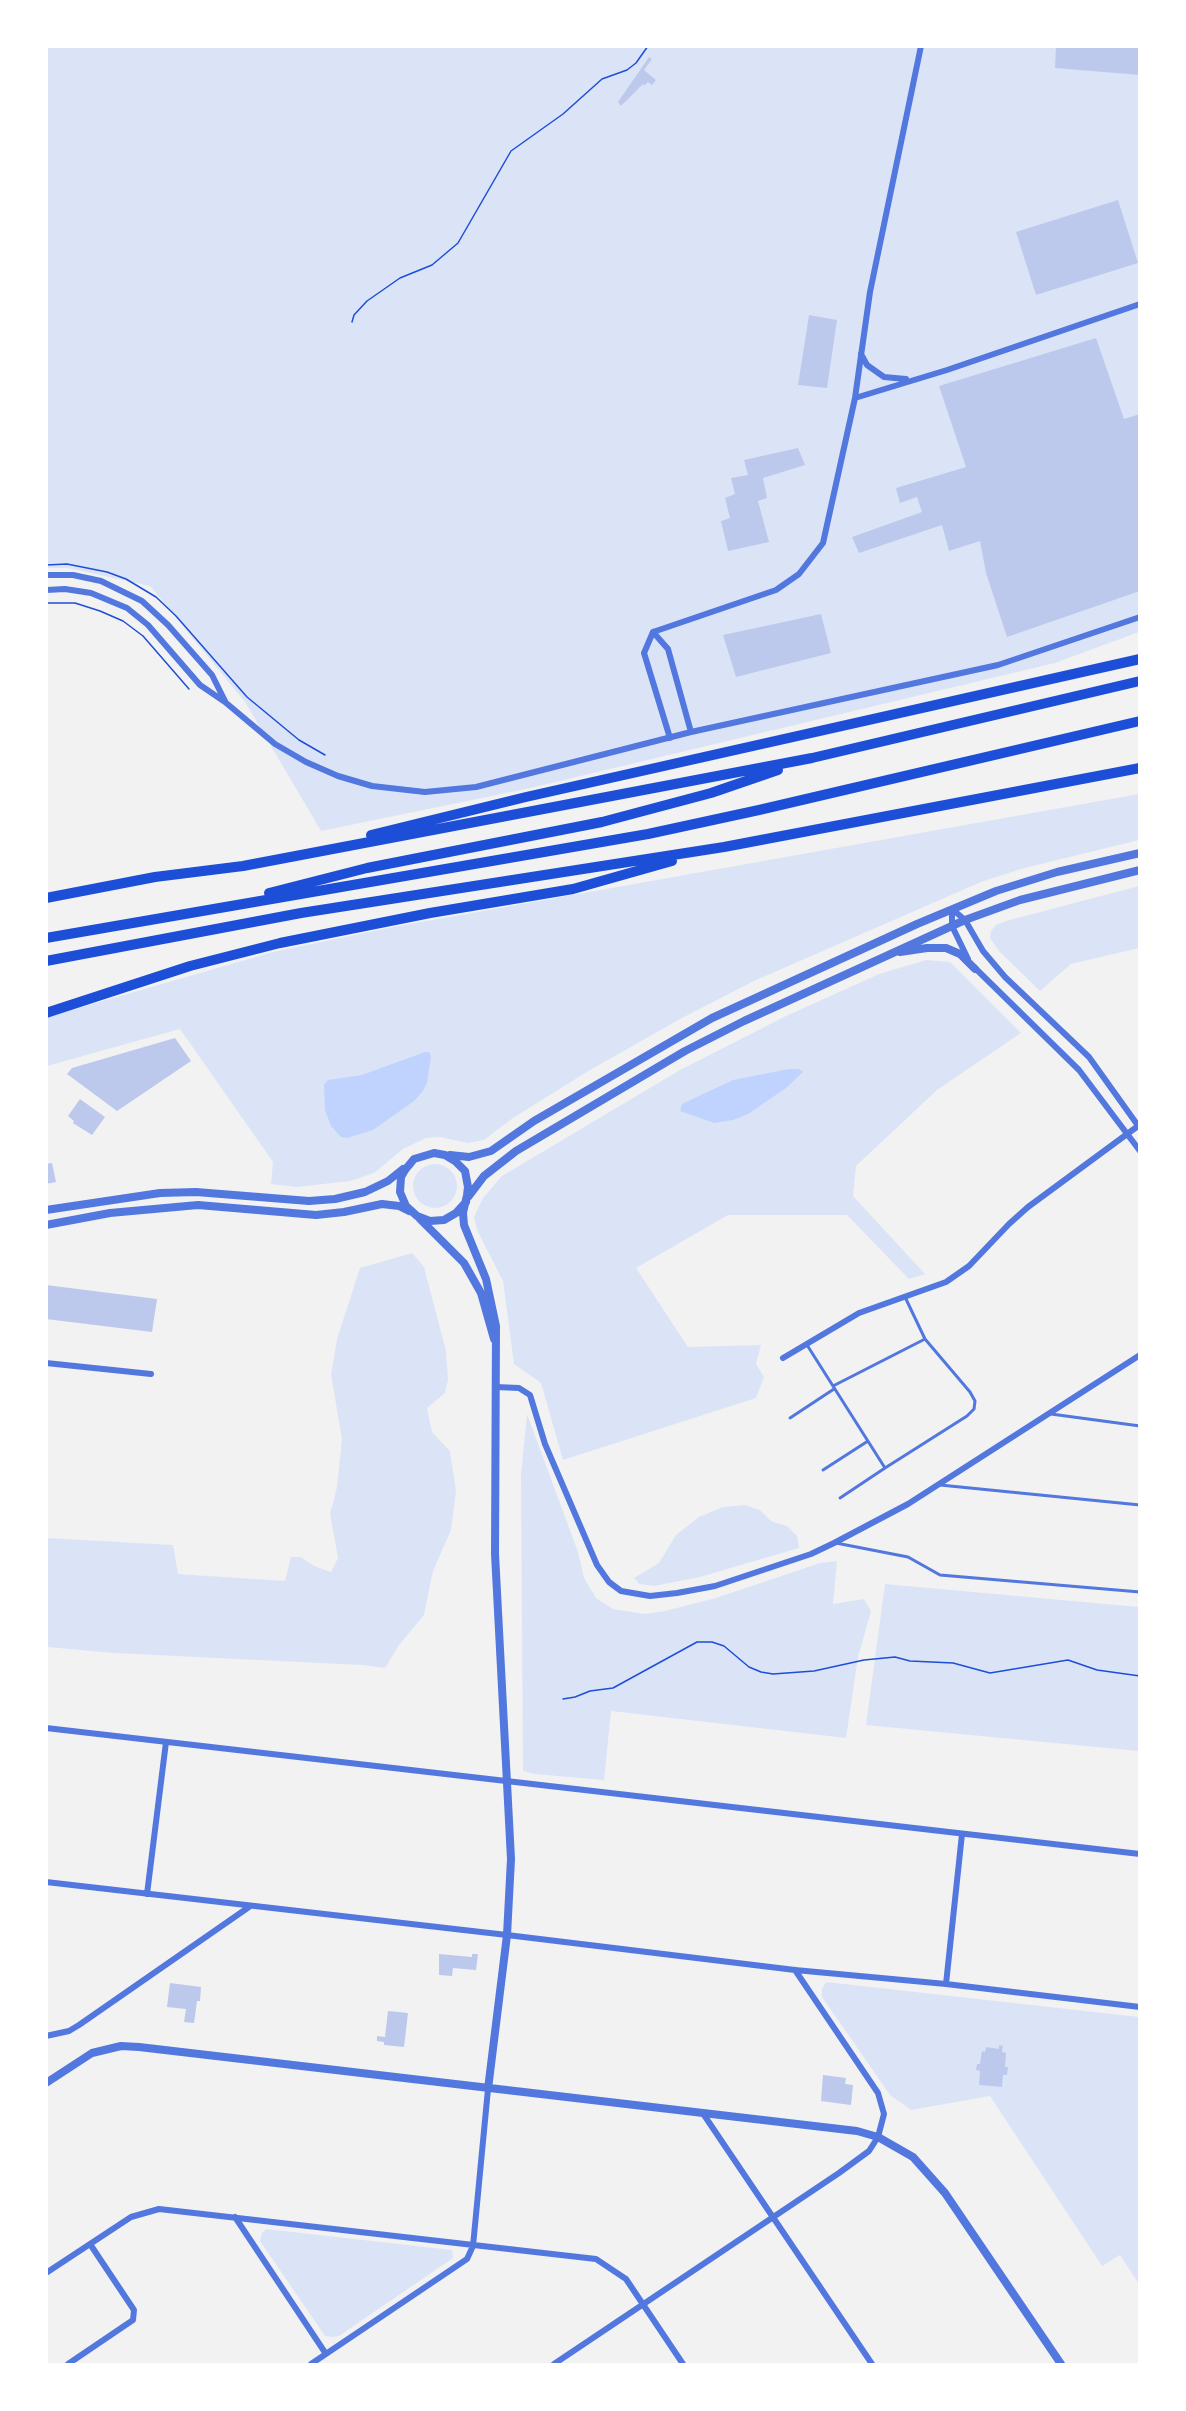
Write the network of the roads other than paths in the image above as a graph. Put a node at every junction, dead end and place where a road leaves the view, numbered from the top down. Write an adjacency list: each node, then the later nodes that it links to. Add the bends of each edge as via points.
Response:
1 (921, 46): 3 (street)
2 (1140, 304): 4 (street)
3 (860, 353): 4 (street, via 867,365 884,377); 5 (street)
4 (910, 380): 5 (street)
5 (855, 398): 9 (street, via 830,519 823,543 813,558 776,590)
6 (46, 575): 12 (street, via 101,581 142,601 212,675)
7 (46, 590): 12 (street, via 91,593 128,608 200,685)
8 (1140, 617): 14 (street, via 998,665)
9 (653, 632): 14 (street, via 668,649); 15 (street, via 644,653)
10 (1140, 659): 20 (highway)
11 (1140, 681): 16 (highway)
12 (225, 702): 15 (street, via 261,733 306,762 355,782 407,791 476,787)
13 (1140, 721): 24 (highway, via 648,834)
14 (691, 732): 15 (street)
15 (669, 738)
16 (812, 758): 20 (highway); 24 (highway, via 711,794 602,822 367,868)
17 (1140, 768): 18 (highway)
18 (724, 847): 29 (highway, via 301,913); 31 (highway, via 573,889 377,923 217,958)
19 (1140, 853): 23 (street, via 1057,872)
20 (243, 866): 22 (highway, via 155,877)
21 (1140, 870): 25 (street, via 1020,900)
22 (46, 898)
23 (952, 909): 25 (street); 26 (street); 35 (street, via 712,1018 534,1121 491,1151 469,1157)
24 (202, 910): 27 (highway)
25 (966, 920): 26 (street); 32 (street, via 993,964 1089,1057)
26 (952, 927): 28 (street); 30 (street)
27 (46, 938)
28 (890, 954): 30 (street, via 946,948 960,954); 37 (street, via 744,1021 633,1081 504,1159 484,1176)
29 (46, 961)
30 (975, 969): 33 (street, via 1078,1070)
31 (46, 1013)
32 (1139, 1127): 33 (street)
33 (1127, 1134): 34 (street); 41 (street, via 1022,1213 969,1266 946,1282)
34 (1140, 1151)
35 (446, 1155): 36 (street, via 427,1154); 37 (street, via 465,1171)
36 (409, 1164): 38 (street, via 377,1187 335,1199 309,1201 196,1191); 39 (street, via 401,1177 400,1192)
37 (466, 1202): 39 (street, via 444,1220 430,1221); 44 (street, via 464,1225 492,1298)
38 (46, 1210)
39 (414, 1214): 40 (street, via 399,1206 382,1204 316,1215 198,1205 110,1213); 44 (street, via 465,1263 481,1293)
40 (46, 1225)
41 (905, 1297): 42 (lane); 43 (street, via 859,1312)
42 (925, 1339): 50 (lane); 55 (lane, via 969,1392 975,1401 974,1409)
43 (807, 1345): 46 (street); 50 (lane)
44 (496, 1347): 49 (street)
45 (1140, 1355): 51 (street)
46 (783, 1358)
47 (46, 1363): 48 (street)
48 (152, 1374)
49 (496, 1387): 60 (street, via 519,1388 530,1395 545,1444 597,1565 621,1591 650,1596 715,1586); 64 (street, via 495,1554)
50 (834, 1388): 52 (lane); 54 (lane)
51 (1049, 1413): 53 (lane); 57 (street)
52 (790, 1418)
53 (1140, 1426)
54 (868, 1441): 55 (lane); 56 (lane)
55 (885, 1468): 58 (lane)
56 (823, 1470)
57 (938, 1485): 59 (lane); 60 (street)
58 (840, 1498)
59 (1140, 1505)
60 (834, 1543): 61 (lane, via 908,1557 940,1575)
61 (1140, 1592)
62 (46, 1728): 63 (street)
63 (166, 1742): 64 (street); 68 (street)
64 (507, 1781): 65 (street); 70 (street, via 511,1859)
65 (962, 1834): 66 (street); 72 (street)
66 (1140, 1854)
67 (46, 1882): 68 (street)
68 (147, 1894): 69 (street)
69 (249, 1906): 70 (street); 74 (street, via 79,2025)
70 (507, 1935): 71 (street); 76 (street)
71 (795, 1970): 72 (street); 78 (street, via 878,2093 884,2114)
72 (946, 1984): 73 (street)
73 (1140, 2007)
74 (49, 2035)
75 (46, 2083): 76 (street, via 92,2054 121,2046)
76 (488, 2089): 77 (street); 82 (street)
77 (704, 2115): 78 (street, via 857,2131); 80 (street)
78 (878, 2137): 80 (street, via 869,2151); 91 (street, via 913,2157 945,2193)
79 (235, 2217): 81 (street, via 151,2210 131,2217); 82 (street); 85 (street)
80 (772, 2217): 84 (street); 90 (street)
81 (90, 2244): 83 (street); 86 (street, via 134,2310 133,2320)
82 (473, 2246): 84 (street, via 596,2259 626,2279); 85 (street, via 467,2259)
83 (46, 2273)
84 (643, 2305): 88 (street); 89 (street)
85 (326, 2354): 87 (street)
86 (68, 2364)
87 (311, 2364)
88 (554, 2364)
89 (683, 2364)
90 (872, 2364)
91 (1061, 2364)

